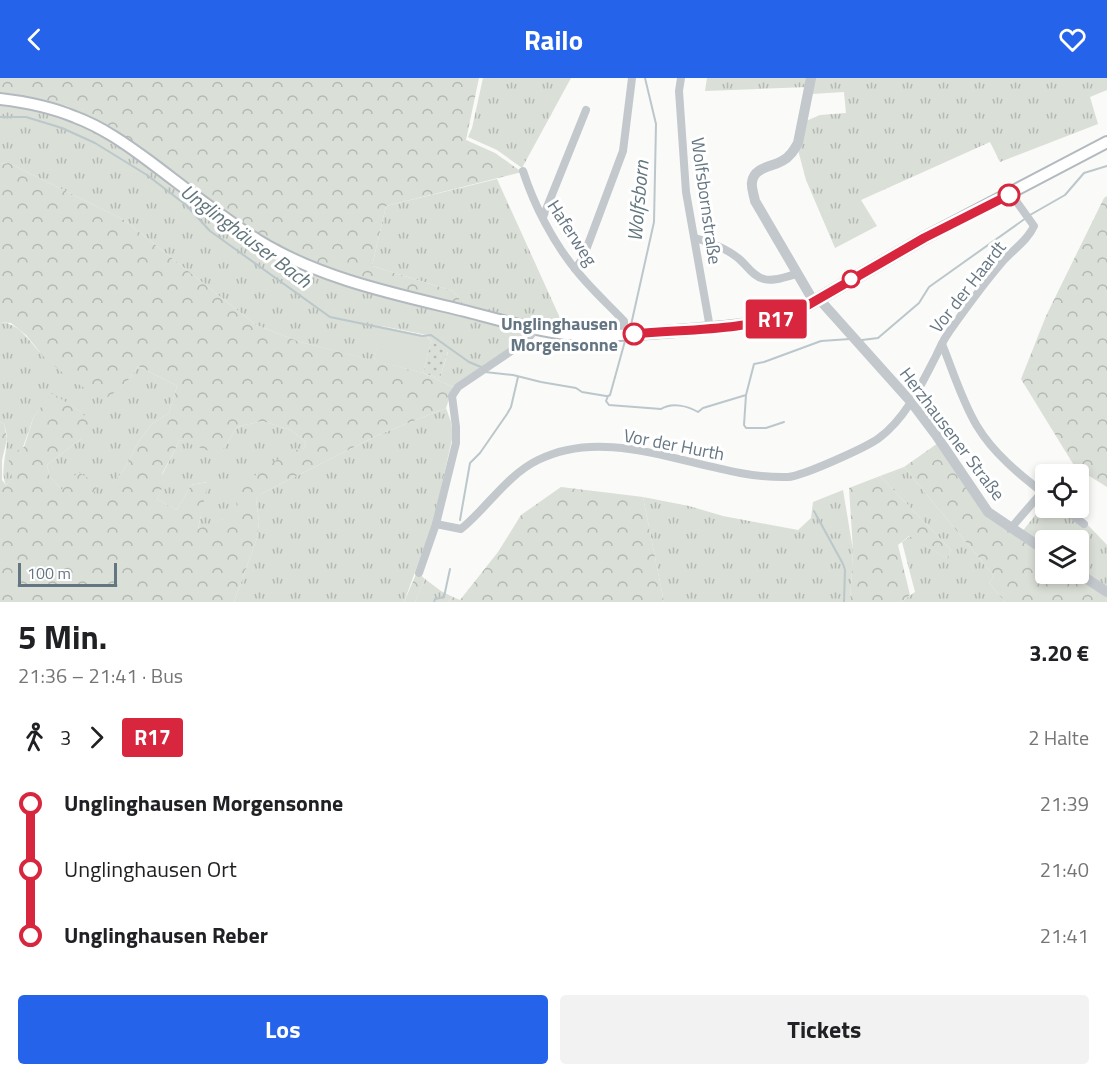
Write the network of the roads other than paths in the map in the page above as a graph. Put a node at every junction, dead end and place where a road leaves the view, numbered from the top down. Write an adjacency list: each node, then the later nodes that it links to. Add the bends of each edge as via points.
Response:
1 (632, 78): 11 (street, via 623,151 584,258)
2 (681, 78): 10 (street, Wolfsbornstraße, via 686,192)
3 (811, 78): 12 (street, Herzhausener Straße, via 793,153 762,169 752,184 755,201)
4 (0, 99): 15 (main road, via 51,108 102,130 285,256 404,297)
5 (586, 110): 9 (street)
6 (1107, 142): 8 (main road)
7 (523, 171): 9 (street, Haferweg)
8 (1011, 194): 13 (main road); 17 (street, Vor der Haardt, via 1034,226 1031,233 1003,261)
9 (543, 217): 11 (street, Haferweg)
10 (695, 238): 12 (street, via 738,257 762,279); 14 (street, Wolfsbornstraße)
11 (575, 269): 16 (street, Haferweg, via 624,321)
12 (797, 274): 13 (street, Herzhausener Straße)
13 (816, 300): 14 (main road, via 775,320); 18 (street, Herzhausener Straße)
14 (710, 328): 16 (main road)
15 (536, 329): 16 (main road, via 576,335); 22 (street, via 526,341 458,387 452,396 456,443)
16 (624, 334)
17 (942, 344): 18 (street, Vor der Haardt); 19 (street, via 977,427 1001,457)
18 (912, 403): 22 (street, Vor der Hurth, via 879,438 789,477 742,474 626,449 587,447 538,459 461,529); 24 (street, Herzhausener Straße, via 988,512)
19 (1035, 485)
20 (1035, 503): 24 (street)
21 (1076, 518): 23 (street)
22 (436, 524): 26 (street)
23 (1084, 524)
24 (1011, 528): 25 (street, Herzhausener Straße)
25 (1035, 544)
26 (419, 573)
27 (1089, 579): 28 (street)
28 (1107, 591)

